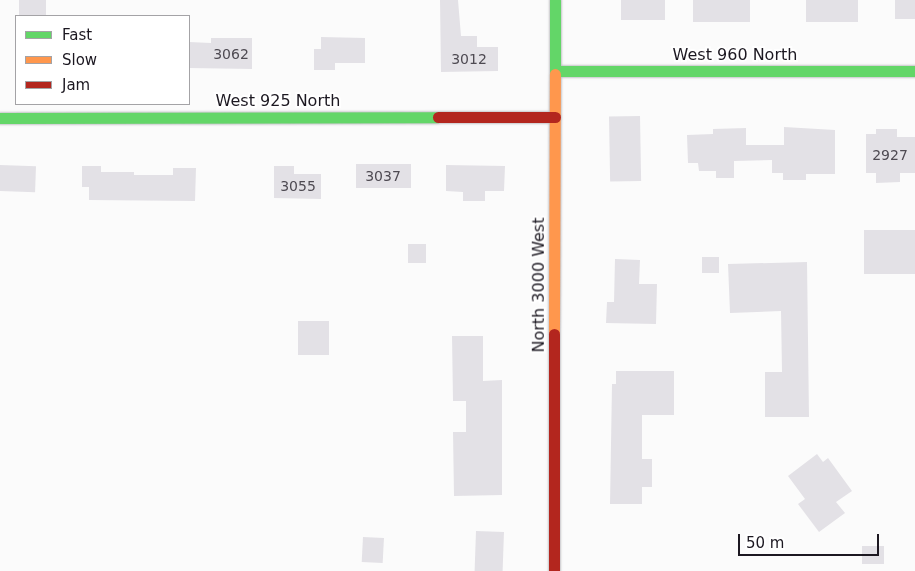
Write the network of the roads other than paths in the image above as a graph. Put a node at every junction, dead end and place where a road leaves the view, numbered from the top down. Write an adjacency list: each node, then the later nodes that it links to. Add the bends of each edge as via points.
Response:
1 (555, 0): 2 (street, North 3000 West)
2 (555, 71): 3 (street, West 960 North); 4 (street, North 3000 West)
3 (915, 71)
4 (555, 116): 5 (street, West 925 North); 6 (street, North 3000 West)
5 (0, 118)
6 (554, 571)

